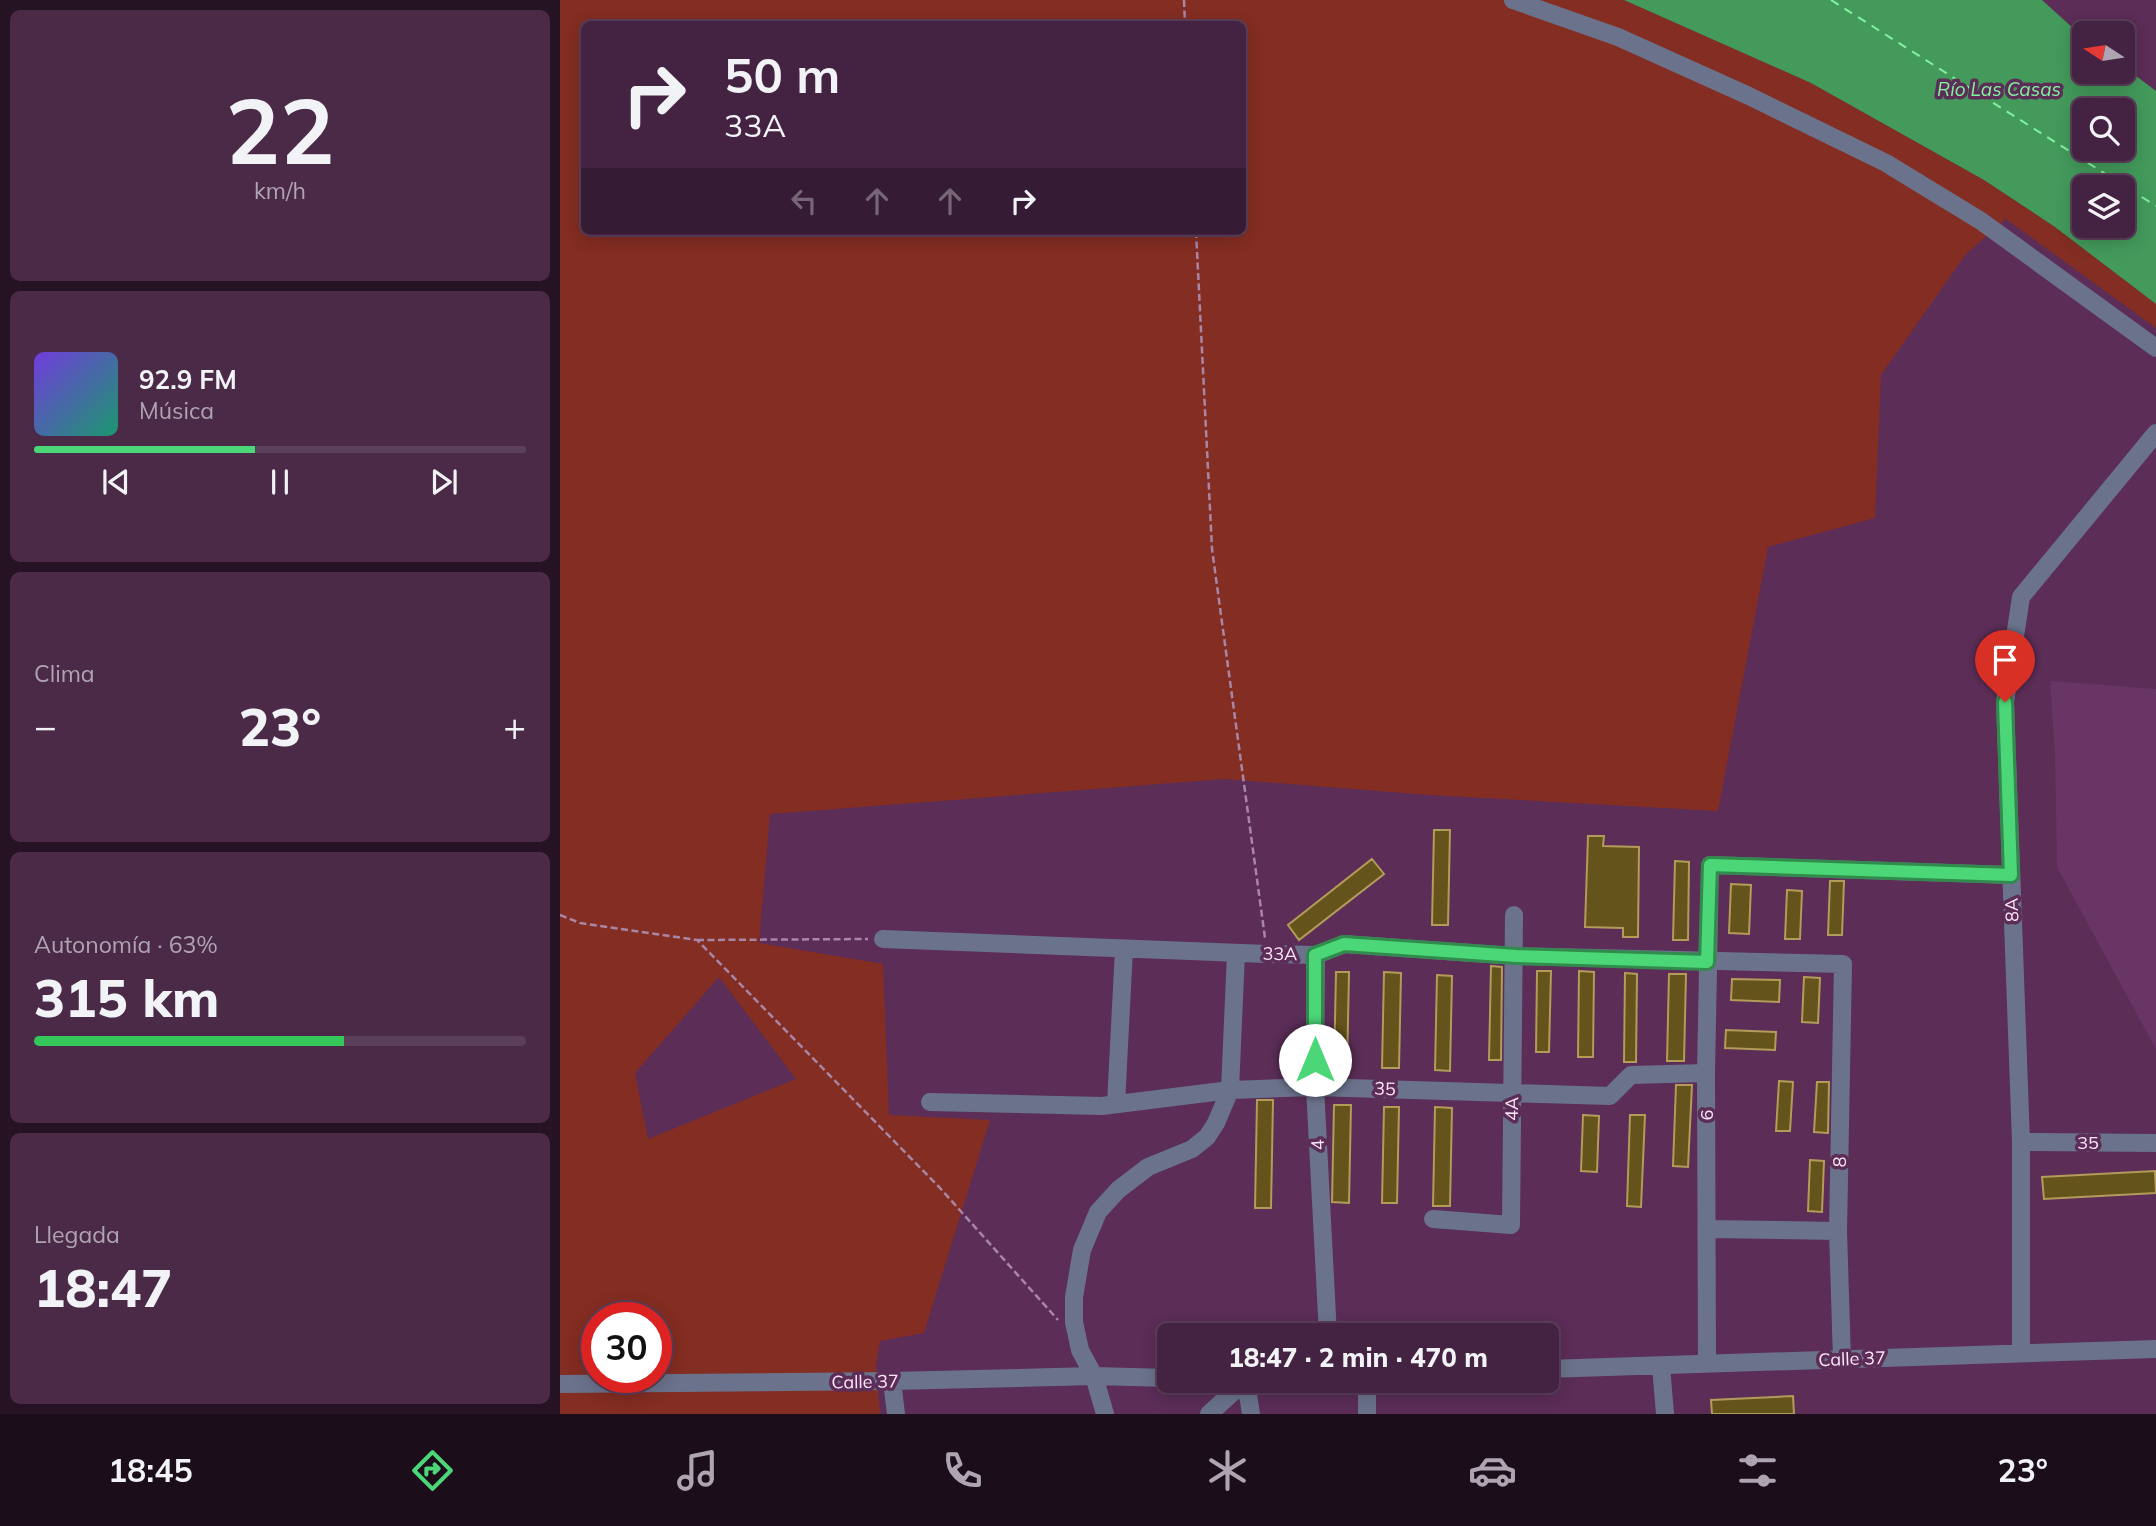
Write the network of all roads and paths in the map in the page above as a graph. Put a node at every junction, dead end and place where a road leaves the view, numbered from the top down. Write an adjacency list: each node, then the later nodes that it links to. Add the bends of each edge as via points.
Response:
1 (1184, 0): 3 (path)
2 (1513, 0): 5 (street, via 1618,37 1886,163 1981,221)
3 (1185, 21)
4 (1196, 235): 14 (path, via 1212,550)
5 (2156, 348)
6 (2156, 433): 7 (street, 8A, via 2021,597 2005,702)
7 (2011, 875): 17 (street, 6, via 1710,865); 25 (street, 8A)
8 (560, 915): 11 (path, via 580,923)
9 (1514, 915): 16 (street, 4A)
10 (883, 939): 11 (path); 12 (street, 33A)
11 (697, 940): 31 (path, via 940,1188 1062,1325)
12 (1124, 949): 13 (street, 33A); 24 (street)
13 (1236, 953): 14 (street, 33A); 21 (street)
14 (1267, 954): 15 (street, 33A)
15 (1315, 955): 16 (street, 33A, via 1344,944); 20 (street, 4)
16 (1516, 956): 17 (street, 33A); 22 (street, 4A)
17 (1707, 962): 18 (street, 33A); 19 (street, 6)
18 (1843, 964): 29 (street, 8)
19 (1706, 1073): 22 (street, 35, via 1631,1075 1610,1096); 28 (street, 6)
20 (1315, 1087): 21 (street, 35); 22 (street, 35); 30 (street, 4)
21 (1230, 1090): 24 (street, 35); 31 (street, via 1216,1123 1201,1143 1148,1167 1098,1212 1078,1267)
22 (1512, 1092): 27 (street, 4A, via 1511,1225)
23 (930, 1102): 24 (street, 35)
24 (1116, 1104)
25 (2021, 1142): 26 (street, 35); 33 (street, 8A)
26 (2156, 1143)
27 (1433, 1219)
28 (1707, 1229): 29 (street); 35 (street, 6)
29 (1838, 1231): 34 (street, 8)
30 (1327, 1323)
31 (1075, 1330): 38 (street)
32 (2156, 1349): 33 (street, Calle 37)
33 (2021, 1353): 34 (street, Calle 37)
34 (1842, 1360): 35 (street, Calle 37)
35 (1707, 1364): 36 (street, Calle 37)
36 (1661, 1366): 37 (street, Calle 37); 50 (street)
37 (1559, 1369)
38 (1094, 1376): 39 (street, Calle 37); 40 (street, Calle 37); 46 (street)
39 (1157, 1378)
40 (892, 1381): 41 (street, Calle 37); 45 (street)
41 (560, 1384)
42 (1232, 1393): 47 (street)
43 (1247, 1393): 48 (street)
44 (1367, 1393): 49 (street)
45 (896, 1414)
46 (1105, 1414)
47 (1209, 1414)
48 (1251, 1414)
49 (1367, 1414)
50 (1665, 1414)

